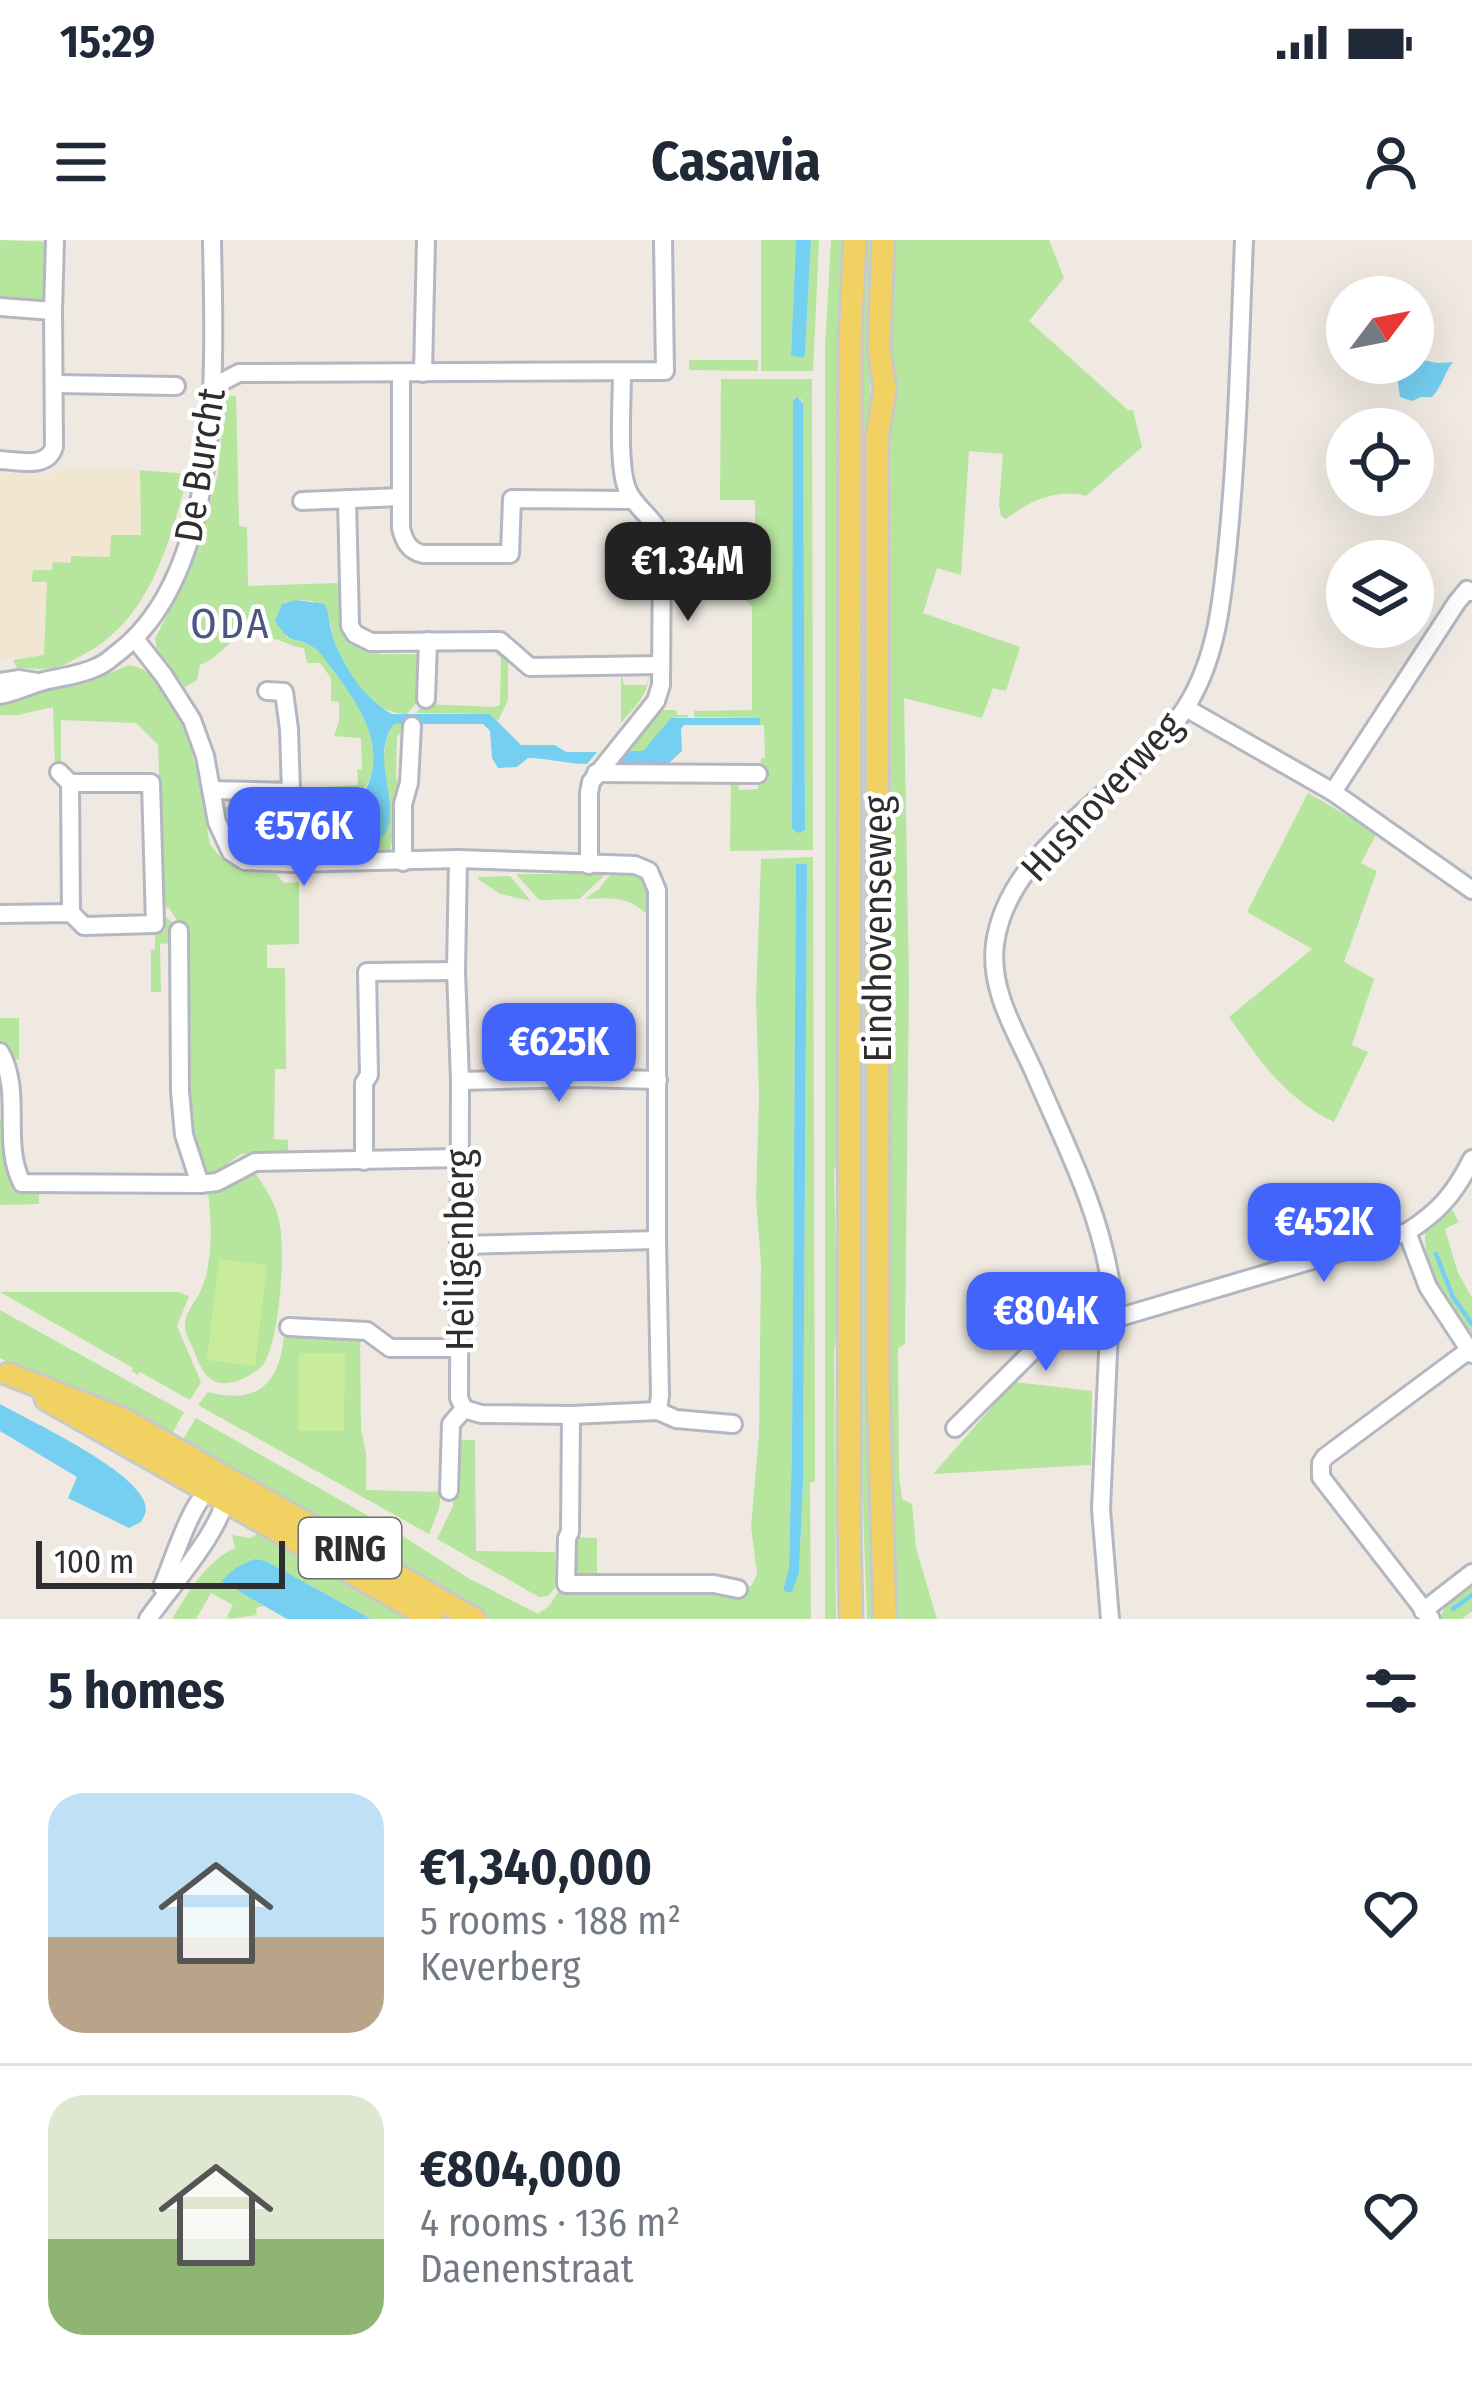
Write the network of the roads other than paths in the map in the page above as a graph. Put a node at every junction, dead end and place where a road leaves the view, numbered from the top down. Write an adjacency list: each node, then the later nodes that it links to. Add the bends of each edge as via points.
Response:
1 (55, 240): 9 (street)
2 (212, 240): 15 (street, De Burcht)
3 (426, 240): 11 (street)
4 (663, 240): 12 (street, via 664,371)
5 (855, 240): 70 (main road, Eindhovenseweg)
6 (883, 240): 79 (main road, Eindhovenseweg, via 878,1382)
7 (1244, 240): 30 (street, Hushoverweg, via 1223,591 1209,660)
8 (0, 308): 9 (street)
9 (53, 311): 13 (street)
10 (401, 373): 11 (street); 15 (street, via 239,374); 17 (street)
11 (423, 373): 12 (street)
12 (622, 373): 20 (street, via 623,477)
13 (55, 384): 14 (street); 16 (street, via 51,457)
14 (176, 386)
15 (214, 386): 22 (street, De Burcht, via 184,558)
16 (0, 460)
17 (401, 497): 18 (street); 20 (street, via 404,539 423,554 510,554 512,499)
18 (347, 499): 19 (street); 23 (street, via 350,626 371,642)
19 (302, 500)
20 (633, 500): 24 (street, via 662,538)
21 (1472, 592): 35 (street, via 1457,602)
22 (136, 639): 26 (street, De Burcht, via 100,666); 34 (street, via 192,720)
23 (428, 640): 24 (street, via 500,641 530,668); 29 (street)
24 (661, 665): 32 (street, via 656,701)
25 (0, 682): 26 (street, De Burcht)
26 (38, 682): 28 (street, De Burcht)
27 (267, 691): 34 (street, via 284,692 290,792)
28 (0, 695)
29 (426, 699)
30 (1186, 708): 35 (street); 55 (street, Hushoverweg, via 1051,843 1008,897 995,944 995,986 1089,1199)
31 (412, 726): 37 (street)
32 (596, 772): 33 (street); 38 (street)
33 (758, 774)
34 (211, 790): 37 (street, via 231,852 245,861)
35 (1333, 792): 39 (street)
36 (458, 859): 37 (street); 38 (street); 43 (street, Heiligenberg)
37 (404, 862)
38 (589, 865): 45 (street, via 635,865 650,872 657,890)
39 (1472, 890)
40 (0, 914): 41 (street)
41 (71, 914): 41 (street, via 85,926 155,924 151,782 64,778)
42 (179, 931): 51 (street, via 180,1090)
43 (456, 970): 46 (street, Heiligenberg); 50 (street, via 367,972)
44 (0, 1052): 47 (street, via 12,1088)
45 (658, 1080): 46 (street); 53 (street)
46 (460, 1081): 48 (street, Heiligenberg)
47 (6, 1107): 51 (street, via 22,1183)
48 (459, 1158): 50 (street); 54 (street, Heiligenberg)
49 (1472, 1160): 52 (street, via 1432,1216)
50 (364, 1161): 51 (street, via 255,1162)
51 (200, 1184)
52 (1407, 1232): 56 (street); 59 (street, via 1428,1287)
53 (657, 1240): 54 (street); 62 (street)
54 (459, 1245): 58 (street, Heiligenberg)
55 (1111, 1286): 56 (street, Hushoverweg); 65 (street, via 1084,1300)
56 (1110, 1320): 80 (street, Hushoverweg, via 1101,1509)
57 (290, 1328): 58 (street, via 368,1331 390,1348)
58 (459, 1348): 61 (street, Heiligenberg)
59 (1471, 1352): 72 (street, via 1325,1457 1319,1470)
60 (4, 1371): 66 (main road, RING, via 123,1419); 68 (main road, RING)
61 (464, 1409): 63 (street); 67 (street, Heiligenberg, via 451,1424)
62 (658, 1411): 63 (street); 64 (street)
63 (571, 1415): 71 (street, via 566,1584)
64 (733, 1424)
65 (955, 1428)
66 (227, 1476): 68 (street); 75 (main road, RING)
67 (449, 1490)
68 (216, 1495): 73 (street, via 192,1516); 74 (main road, RING)
69 (1472, 1573): 72 (street)
70 (851, 1581): 76 (main road, Eindhovenseweg); 77 (main road, Eindhovenseweg); 78 (main road, Eindhovenseweg)
71 (738, 1588)
72 (1427, 1615)
73 (149, 1617)
74 (433, 1619)
75 (474, 1619)
76 (841, 1619)
77 (851, 1619)
78 (861, 1619)
79 (885, 1619)
80 (1110, 1619)

